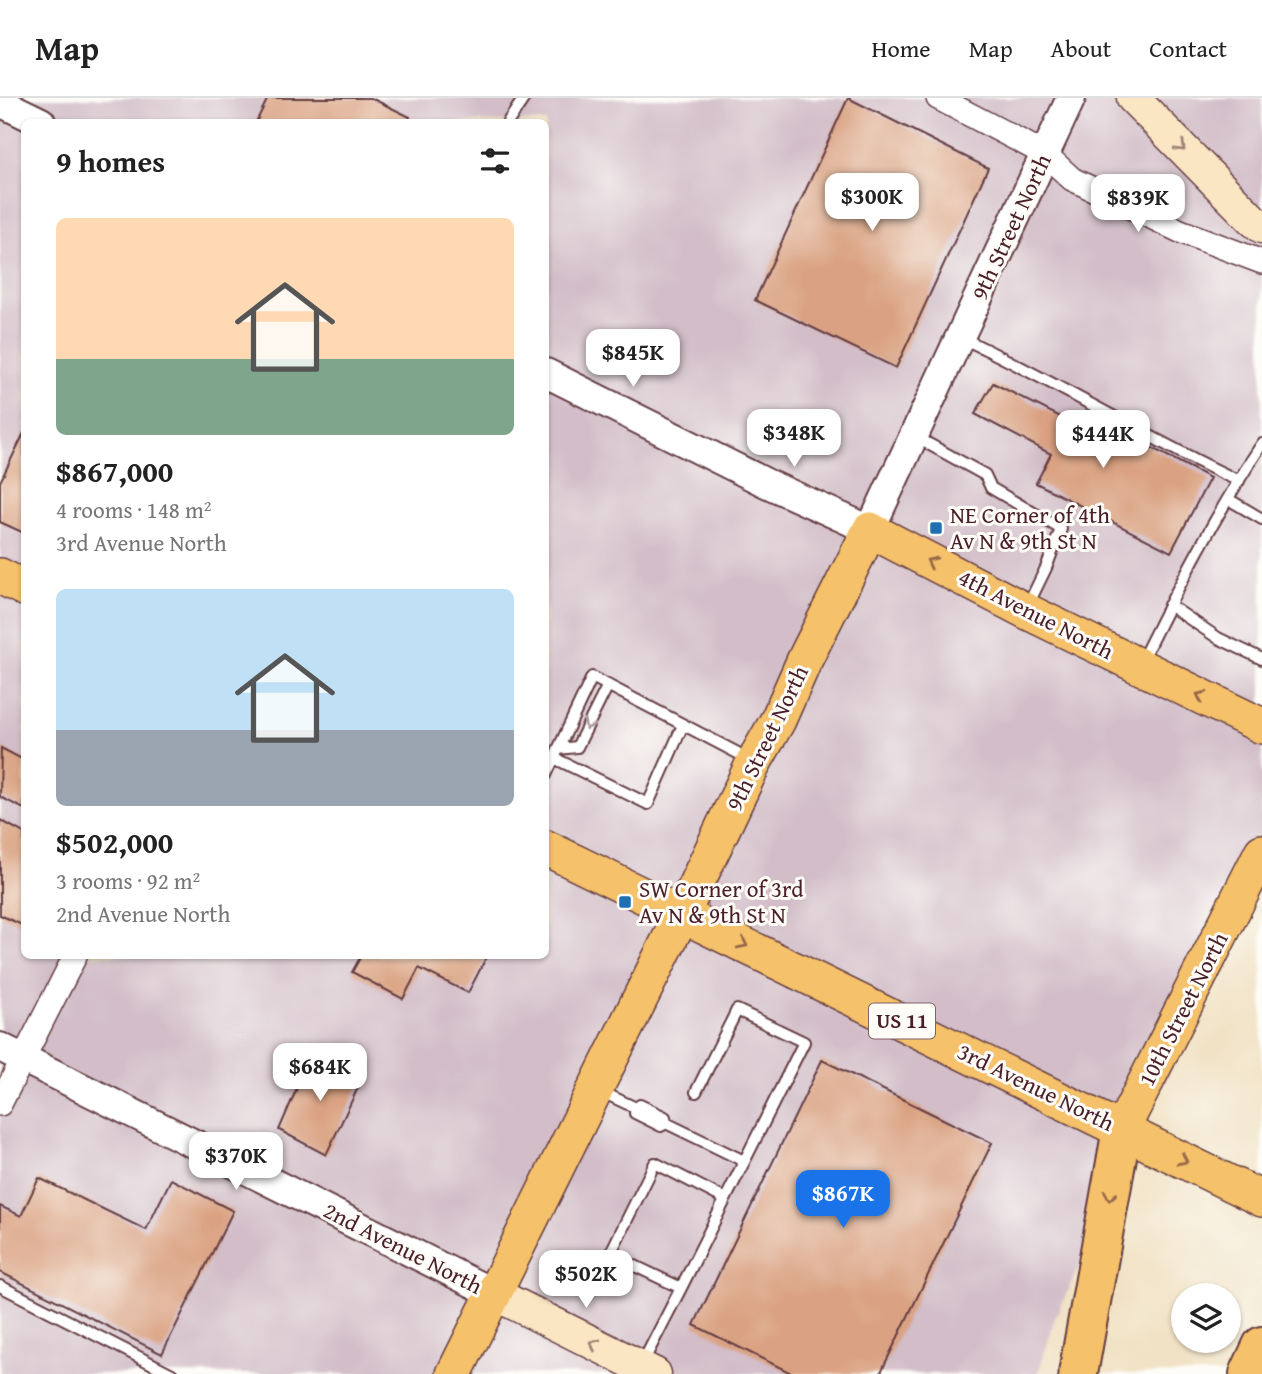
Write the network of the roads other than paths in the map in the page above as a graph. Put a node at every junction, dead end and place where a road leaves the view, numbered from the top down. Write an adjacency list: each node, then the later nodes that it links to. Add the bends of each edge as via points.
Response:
1 (524, 98): 7 (lane)
2 (938, 98): 8 (street)
3 (1071, 98): 8 (street, 9th Street North)
4 (1133, 98): 9 (main road, one-way to 9)
5 (0, 102): 6 (street)
6 (35, 119)
7 (510, 119)
8 (1045, 154): 10 (street, via 1072,178 1180,230); 11 (street, 9th Street North)
9 (1257, 219)
10 (1262, 262)
11 (960, 337): 13 (street, 9th Street North); 15 (lane)
12 (549, 374): 18 (street, 4th Avenue North)
13 (914, 436): 18 (street, 9th Street North); 22 (lane, via 985,475 991,488 1061,529)
14 (1262, 444): 15 (lane)
15 (1239, 481): 16 (lane)
16 (1228, 499): 17 (lane); 21 (lane)
17 (1262, 519)
18 (870, 530): 22 (main road, 4th Avenue North, one-way to 18); 29 (main road, 9th Street North)
19 (0, 576): 20 (main road)
20 (21, 586)
21 (1169, 606): 23 (lane, via 1218,638); 24 (lane)
22 (1026, 611): 24 (main road, 4th Avenue North)
23 (1262, 659)
24 (1140, 666): 27 (main road, 4th Avenue North, one-way to 24)
25 (608, 685): 26 (lane); 28 (lane, one-way to 28, via 577,747); 28 (lane, via 592,677)
26 (683, 725): 28 (lane, via 648,804); 29 (lane)
27 (1262, 726)
28 (556, 754): 30 (lane)
29 (754, 762): 33 (main road, 9th Street North)
30 (549, 769)
31 (549, 849): 33 (main road, 3rd Avenue North / US 11)
32 (1262, 852): 39 (main road, 10th Street North)
33 (682, 914): 36 (main road, 9th Street North); 39 (main road, 3rd Avenue North / US 11, one-way to 39)
34 (73, 959): 35 (street)
35 (11, 1053): 38 (street); 45 (street, 2nd Avenue North)
36 (595, 1089): 40 (lane, via 636,1108 635,1114 661,1126 666,1123); 45 (main road, 9th Street North)
37 (696, 1092): 40 (lane, via 737,1010 804,1042)
38 (0, 1104)
39 (1122, 1129): 42 (main road, 3rd Avenue North / US 11, one-way to 42); 50 (highway, one-way to 50)
40 (744, 1161): 41 (lane)
41 (725, 1199): 44 (lane); 44 (lane, via 655,1163 610,1254)
42 (1262, 1199)
43 (0, 1286): 48 (lane)
44 (681, 1288): 47 (lane)
45 (493, 1293): 47 (main road, 2nd Avenue North, one-way to 45); 49 (main road, 9th Street North)
46 (1262, 1346): 51 (highway)
47 (648, 1370)
48 (172, 1374)
49 (454, 1374)
50 (1078, 1374)
51 (1249, 1374)

